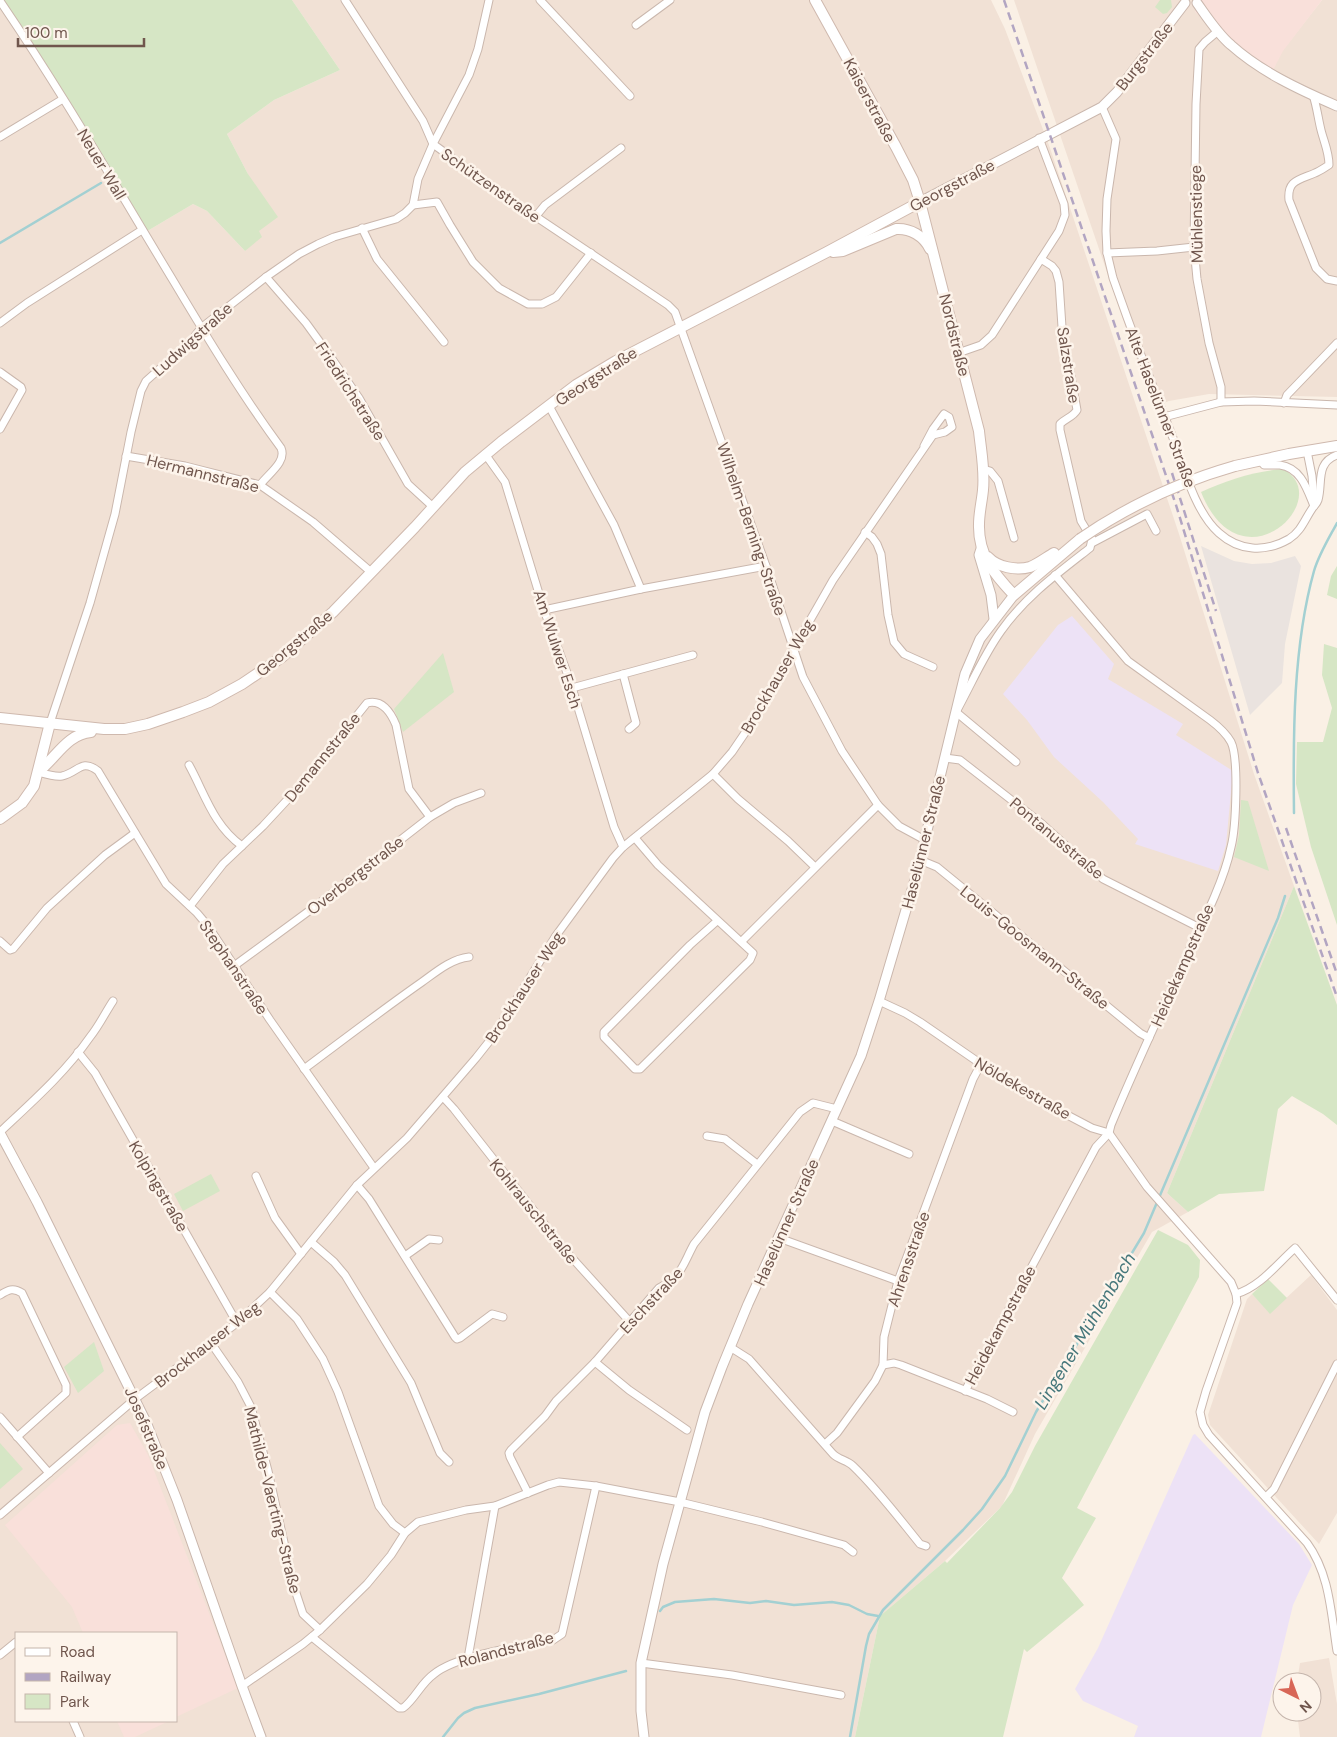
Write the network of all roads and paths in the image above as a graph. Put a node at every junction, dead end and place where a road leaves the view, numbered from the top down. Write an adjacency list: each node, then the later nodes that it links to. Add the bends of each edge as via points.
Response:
1 (345, 0): 18 (street, Schützenstraße, via 423,121)
2 (489, 0): 18 (street, via 469,75)
3 (540, 0): 12 (street)
4 (670, 0): 9 (street)
5 (815, 0): 20 (main road, Kaiserstraße, via 913,180)
6 (0, 1): 13 (street, Neuer Wall)
7 (1183, 2): 8 (street, Burgstraße, via 1189,5); 15 (street, Burgstraße, via 1117,92)
8 (1198, 2): 10 (street)
9 (636, 25)
10 (1218, 31): 11 (street, via 1231,45 1271,73); 25 (street, Mühlenstiege, via 1199,49)
11 (1313, 95): 14 (street); 32 (street, via 1329,164 1296,180 1288,191 1288,200 1316,268 1327,279)
12 (630, 96)
13 (63, 99): 16 (street); 24 (street, Neuer Wall)
14 (1337, 106)
15 (1102, 107): 17 (street, Georgstraße); 28 (street, Alte Haselünner Straße, via 1116,139 1107,199)
16 (0, 137)
17 (1039, 138): 20 (street, Georgstraße); 29 (street, via 1064,204 1065,215)
18 (433, 144): 21 (street, via 418,179); 22 (street, Schützenstraße)
19 (621, 148): 22 (street, via 545,205)
20 (920, 202): 26 (main road, Georgstraße); 30 (main road, Nordstraße)
21 (413, 205): 23 (street, Ludwigstraße, via 396,219); 27 (street, via 437,202 472,262 498,288 528,304 542,304 556,297)
22 (536, 216): 27 (street, Schützenstraße)
23 (362, 228): 31 (street, Ludwigstraße, via 318,244); 36 (street, via 377,258)
24 (142, 230): 33 (street); 35 (street, Neuer Wall)
25 (1194, 247): 28 (street); 40 (street, Mühlenstiege, via 1209,343 1221,387)
26 (827, 252): 30 (main road, via 843,251 905,228 928,245); 34 (main road, Georgstraße)
27 (591, 253): 34 (street, Schützenstraße, via 668,305 676,312)
28 (1107, 253): 44 (street, Alte Haselünner Straße, via 1118,294)
29 (1041, 259): 38 (street, via 992,335 981,345); 60 (street, Salzstraße, via 1056,271 1059,282 1062,327 1077,410 1060,424 1060,430 1081,521)
30 (938, 269): 38 (main road, Nordstraße)
31 (266, 277): 35 (street, Ludwigstraße); 55 (street, Friedrichstraße, via 335,363 408,484)
32 (1337, 281)
33 (0, 323)
34 (681, 327): 43 (main road, Georgstraße, via 616,361); 63 (street, Wilhelm-Berning-Straße)
35 (201, 328): 51 (street, Ludwigstraße, via 191,341 146,380); 54 (street, Neuer Wall, via 284,453 282,460)
36 (444, 342)
37 (1337, 343): 41 (street, via 1287,395)
38 (958, 353): 53 (main road, Nordstraße, via 979,431)
39 (0, 372): 45 (street, via 22,390)
40 (1221, 402): 41 (street); 44 (street)
41 (1287, 403): 42 (street)
42 (1337, 405)
43 (549, 406): 49 (main road, Georgstraße); 66 (street, via 614,525)
44 (1164, 417): 56 (street, Alte Haselünner Straße, via 1203,513 1209,523 1231,542 1245,548 1260,549 1278,545 1298,532)
45 (0, 429)
46 (924, 446): 46 (street, Brockhauser Weg, via 933,435 952,427 950,417 944,414); 58 (street, Brockhauser Weg)
47 (1337, 446): 48 (main road)
48 (1307, 451): 52 (main road); 56 (street)
49 (485, 454): 55 (main road, Georgstraße); 68 (street, Am Wulwer Esch, via 505,482)
50 (1337, 455): 56 (street, Alte Haselünner Straße, via 1322,469)
51 (126, 456): 54 (street, Hermannstraße); 77 (street, Ludwigstraße, via 115,514)
52 (1260, 460): 56 (street, via 1264,465 1281,465 1294,470 1304,482); 62 (main road, bridge, via 1160,493 1112,517)
53 (984, 469): 59 (street, via 998,481); 61 (main road, Nordstraße, via 979,523)
54 (260, 485): 64 (street, Hermannstraße, via 313,522)
55 (432, 506): 64 (main road, Georgstraße)
56 (1314, 506)
57 (1156, 530): 60 (street, Haselünner Straße, via 1147,514)
58 (866, 532): 70 (street, Brockhauser Weg, via 833,580); 72 (street, via 881,554 894,642 904,654)
59 (1014, 538)
60 (1092, 543): 65 (street, Haselünner Straße)
61 (981, 549): 62 (main road, via 1000,566 1012,568 1030,567); 67 (main road, Nordstraße, via 995,574); 69 (street, via 979,555 991,595)
62 (1049, 560): 67 (main road)
63 (766, 566): 66 (street); 70 (street, Wilhelm-Berning-Straße)
64 (371, 572): 78 (main road, Georgstraße, via 303,640 242,684 209,702 148,724 118,730)
65 (1055, 575): 75 (street, Haselünner Straße, via 1000,632); 98 (street, Heidekampstraße, via 1128,661 1223,730 1232,743 1236,767 1232,847)
66 (641, 588): 68 (street)
67 (1014, 595): 69 (street, Haselünner Straße)
68 (544, 610): 74 (street, Am Wulwer Esch)
69 (994, 620): 75 (street, Haselünner Straße, via 970,661)
70 (794, 651): 84 (street, Brockhauser Weg, via 749,727); 86 (street, Wilhelm-Berning-Straße, via 823,717)
71 (693, 655): 73 (street)
72 (933, 667)
73 (623, 674): 74 (street); 79 (street, via 636,723)
74 (572, 688): 93 (street, Am Wulwer Esch)
75 (956, 712): 80 (street, Haselünner Straße); 81 (street)
76 (0, 718): 77 (main road)
77 (50, 723): 78 (main road); 83 (main road)
78 (104, 729): 83 (main road, via 81,732 73,737)
79 (628, 729)
80 (945, 758): 91 (street, Haselünner Straße); 98 (street, Pontanusstraße, via 960,760 1041,823 1103,879)
81 (1016, 762)
82 (188, 765): 92 (street, via 215,818)
83 (38, 772): 88 (main road, via 29,795); 89 (street, Stephanstraße, via 64,776 86,765 92,766)
84 (713, 774): 90 (street, Brockhauser Weg); 95 (street)
85 (481, 793): 87 (street, Overbergstraße)
86 (878, 805): 91 (street, Wilhelm-Berning-Straße, via 898,826); 95 (street)
87 (430, 817): 92 (street, Demannstraße, via 409,789 393,718 384,706 371,702 364,706 264,826); 102 (street, Overbergstraße)
88 (0, 819)
89 (135, 833): 96 (street, Stephanstraße, via 166,884); 99 (street, via 47,908 13,949)
90 (635, 838): 93 (street, Brockhauser Weg); 97 (street, via 658,865)
91 (925, 840): 94 (street, Haselünner Straße)
92 (242, 846): 96 (street, Demannstraße, via 222,864)
93 (623, 847): 109 (street, Brockhauser Weg, via 560,931 495,1034)
94 (920, 860): 104 (street, Haselünner Straße); 105 (street, Louis-Goosmann-Straße, via 937,867)
95 (815, 867): 100 (street)
96 (190, 906): 102 (street, Stephanstraße, via 208,926)
97 (717, 921): 100 (street); 100 (street, via 604,1032 604,1037 632,1067 640,1068 750,960 753,953)
98 (1200, 928): 105 (street, Heidekampstraße)
99 (0, 941)
100 (742, 941)
101 (469, 957): 108 (street, via 447,965)
102 (234, 966): 108 (street, Stephanstraße)
103 (112, 1001): 106 (street)
104 (880, 1001): 107 (street, Nöldekestraße, via 912,1018); 110 (street, Haselünner Straße, via 861,1056)
105 (1149, 1038): 113 (street, Heidekampstraße)
106 (78, 1052): 112 (street); 132 (street, Kolpingstraße, via 95,1073)
107 (981, 1064): 113 (street, Nöldekestraße, via 1016,1088 1092,1128); 125 (street, Ahrensstraße)
108 (304, 1069): 117 (street, Stephanstraße)
109 (443, 1097): 117 (street, Brockhauser Weg, via 407,1138); 131 (street, Kohlrauschstraße, via 575,1263)
110 (837, 1109): 111 (street, Haselünner Straße); 116 (street, Eschstraße, via 813,1102 807,1105)
111 (832, 1121): 115 (street); 120 (street, Haselünner Straße)
112 (0, 1133): 139 (street, Josefstraße, via 38,1202)
113 (1109, 1133): 127 (street, via 1150,1190 1225,1273); 138 (street, Heidekampstraße, via 1096,1147)
114 (707, 1136): 116 (street, via 725,1138)
115 (909, 1154)
116 (756, 1164): 131 (street, Eschstraße, via 694,1244 677,1275 659,1288)
117 (374, 1168): 119 (street, Brockhauser Weg)
118 (256, 1176): 123 (street, via 275,1218)
119 (357, 1185): 122 (street, Brockhauser Weg); 124 (street)
120 (779, 1238): 125 (street); 134 (street, Haselünner Straße)
121 (440, 1240): 124 (street, via 430,1239)
122 (311, 1242): 123 (street, Brockhauser Weg); 145 (street, via 345,1275 411,1383 440,1453)
123 (302, 1254): 126 (street, Brockhauser Weg)
124 (405, 1256): 130 (street, via 457,1339 492,1314)
125 (898, 1281): 137 (street, Ahrensstraße, via 884,1337)
126 (270, 1292): 132 (street, Brockhauser Weg); 153 (street, via 297,1319 323,1359 379,1506 392,1524)
127 (1236, 1294): 129 (street, via 1258,1282 1295,1248); 149 (street, via 1234,1315 1200,1412 1209,1435)
128 (0, 1295): 143 (street, via 10,1289 22,1293 66,1385 66,1393 60,1400)
129 (1337, 1300)
130 (503, 1317)
131 (630, 1322): 135 (street, Eschstraße)
132 (237, 1323): 133 (street, Brockhauser Weg)
133 (211, 1343): 139 (street, Brockhauser Weg); 156 (street, Mathilde-Vaerting-Straße, via 251,1407 294,1587 303,1614)
134 (730, 1347): 144 (street, via 749,1359); 150 (street, Haselünner Straße, via 703,1420)
135 (595, 1362): 142 (street, via 628,1390); 148 (street, Eschstraße, via 509,1453)
136 (1337, 1364): 149 (street, via 1274,1488)
137 (883, 1365): 138 (street, Heidekampstraße, via 901,1365); 144 (street, Ahrensstraße, via 876,1381)
138 (965, 1391): 140 (street, Heidekampstraße)
139 (135, 1400): 146 (street, Brockhauser Weg); 163 (street, Josefstraße, via 177,1500)
140 (1013, 1412)
141 (0, 1417): 143 (street)
142 (687, 1430)
143 (17, 1437): 146 (street)
144 (825, 1444): 154 (street, via 877,1491 920,1544)
145 (449, 1462)
146 (49, 1473): 152 (street, Brockhauser Weg)
147 (596, 1486): 148 (street, via 559,1482); 150 (street); 161 (street, Rolandstraße, via 562,1634 553,1640)
148 (528, 1492): 151 (street)
149 (1266, 1497): 159 (street, via 1316,1555 1324,1575)
150 (680, 1502): 155 (street, via 844,1545); 162 (street, Haselünner Straße)
151 (495, 1506): 153 (street, via 418,1522); 161 (street)
152 (0, 1515)
153 (405, 1533): 156 (street, via 381,1568)
154 (926, 1546)
155 (853, 1552)
156 (320, 1630): 157 (street)
157 (312, 1637): 161 (street, Rolandstraße, via 399,1708 407,1705 435,1672); 163 (street)
158 (15, 1643): 160 (street)
159 (1337, 1651)
160 (0, 1655)
161 (468, 1658)
162 (641, 1662): 164 (street); 168 (street, Haselünner Straße)
163 (242, 1686): 167 (street, Josefstraße)
164 (841, 1695)
165 (73, 1722): 166 (street)
166 (80, 1737)
167 (261, 1737)
168 (644, 1737)

